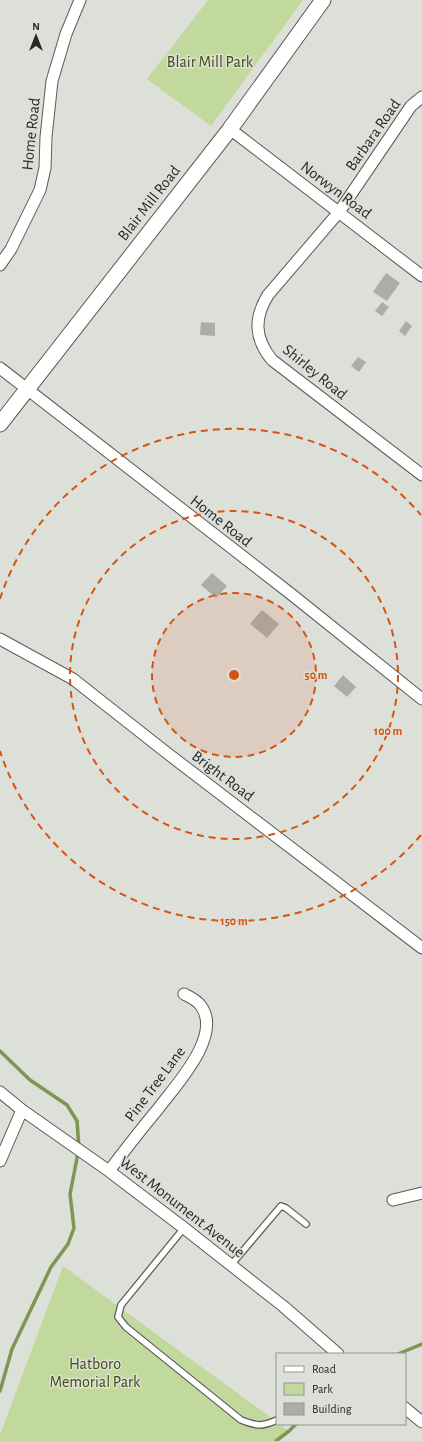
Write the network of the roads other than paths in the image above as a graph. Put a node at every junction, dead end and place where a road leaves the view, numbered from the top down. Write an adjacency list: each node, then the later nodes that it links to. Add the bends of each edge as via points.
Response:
1 (80, 0): 6 (street, Home Road, via 66,34 52,81 45,168 40,190 11,249)
2 (323, 0): 4 (main road, Blair Mill Road)
3 (422, 97): 5 (street, Barbara Road, via 411,106)
4 (230, 129): 5 (street, Norwyn Road); 9 (main road, Blair Mill Road)
5 (338, 212): 7 (street, Norwyn Road); 11 (street, Shirley Road, via 262,304 258,324 261,344 279,366)
6 (0, 265)
7 (422, 276)
8 (0, 368): 9 (street, Home Road)
9 (26, 390): 10 (main road, Blair Mill Road); 13 (street, Home Road, via 291,594)
10 (0, 424)
11 (422, 475)
12 (0, 639): 14 (street, Bright Road, via 73,679)
13 (422, 699)
14 (422, 948)
15 (184, 994): 19 (street, Pine Tree Lane, via 201,1005 206,1015 200,1049 188,1072)
16 (0, 1092): 17 (street, West Monument Avenue)
17 (22, 1110): 18 (street); 19 (street, West Monument Avenue)
18 (0, 1161)
19 (109, 1171): 23 (street, West Monument Avenue)
20 (422, 1192): 21 (street)
21 (393, 1200)
22 (306, 1224): 24 (lane, via 281,1206)
23 (184, 1228): 24 (street, West Monument Avenue); 27 (lane, via 121,1305 118,1317 126,1327 241,1420 265,1425)
24 (231, 1265): 25 (street, West Monument Avenue)
25 (337, 1353)
26 (406, 1409): 28 (street)
27 (276, 1420)
28 (422, 1422)

